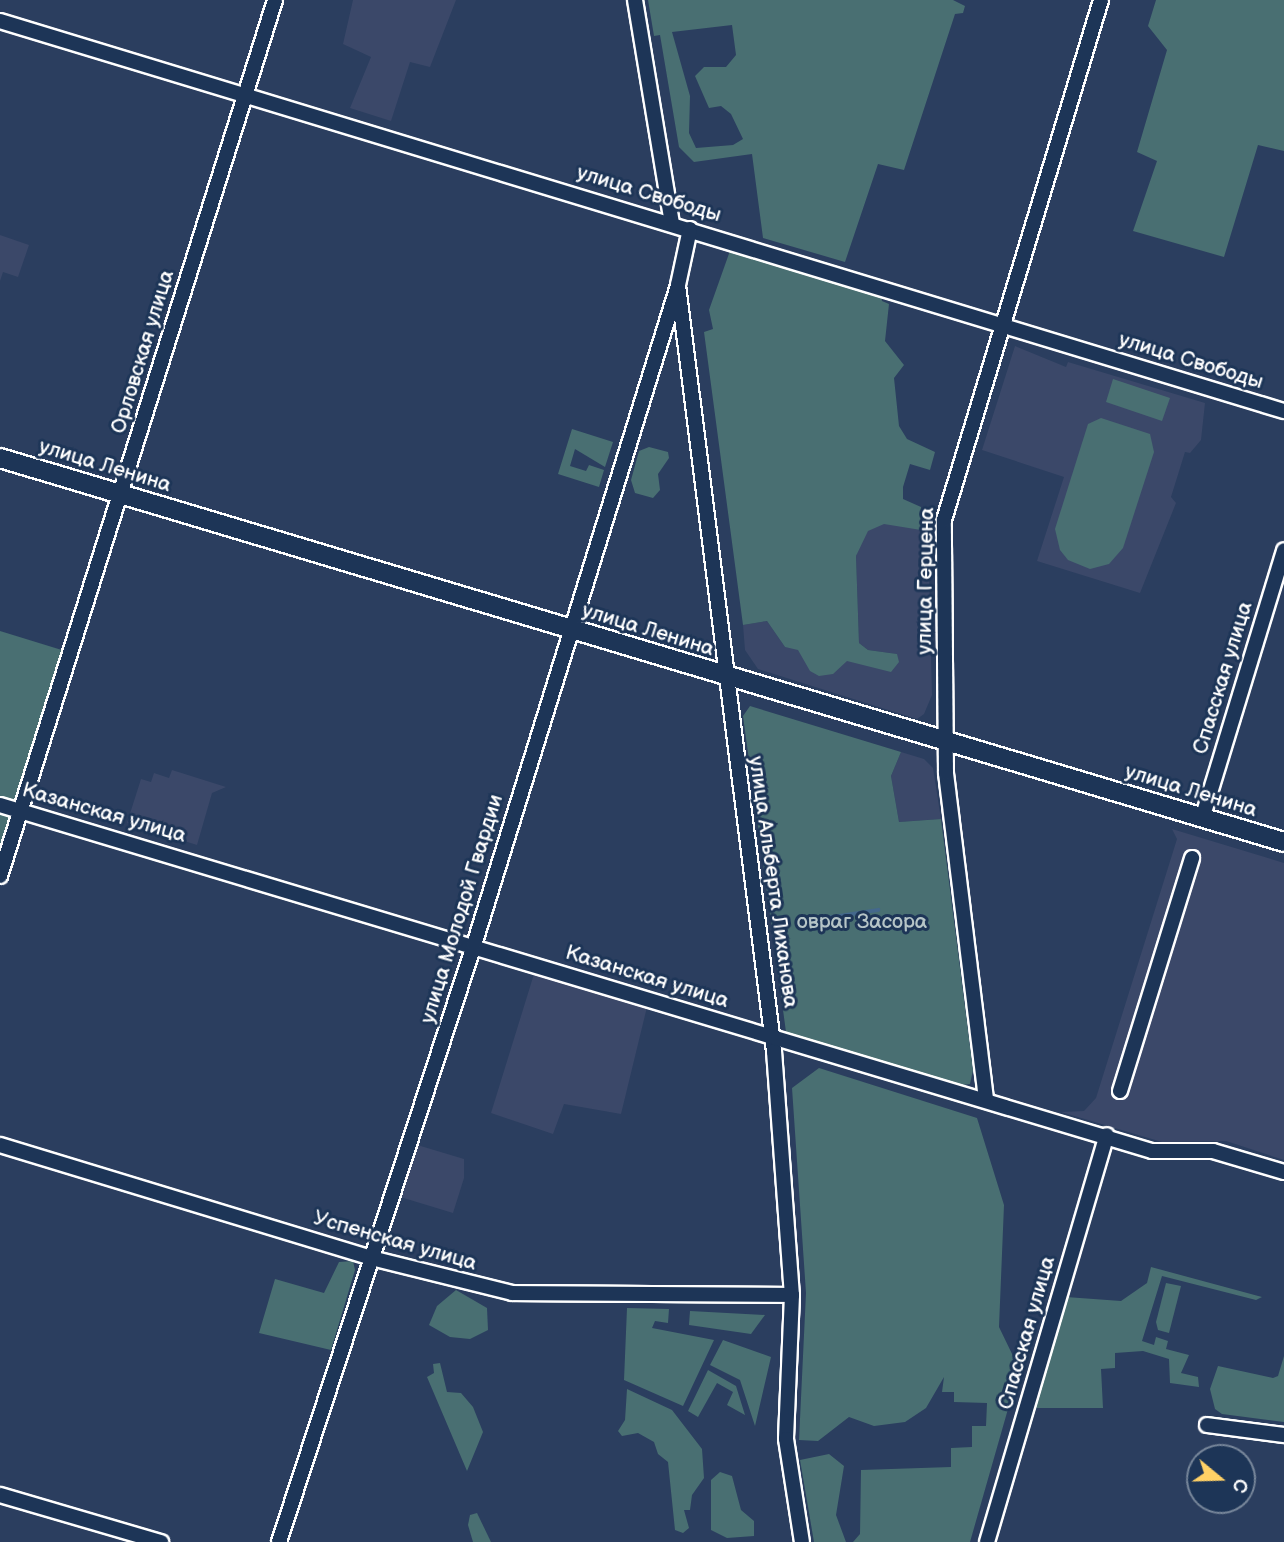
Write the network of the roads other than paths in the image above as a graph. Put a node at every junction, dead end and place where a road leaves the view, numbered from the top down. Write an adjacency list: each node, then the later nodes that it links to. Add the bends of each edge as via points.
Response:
1 (275, 0): 5 (street, Орловская улица)
2 (635, 0): 6 (street)
3 (1101, 0): 9 (street, улица Герцена)
4 (0, 21): 5 (street, улица Свободы)
5 (246, 95): 6 (street, улица Свободы); 12 (street, Орловская улица)
6 (672, 223): 7 (street, улица Свободы)
7 (690, 229): 8 (street, улица Альберта Лиханова); 9 (street, улица Свободы)
8 (678, 285): 14 (street, улица Молодой Гвардии); 15 (street, улица Альберта Лиханова)
9 (1002, 325): 10 (street, улица Свободы); 16 (street, улица Герцена, via 944,520)
10 (1284, 411)
11 (0, 458): 12 (main road, улица Ленина)
12 (120, 494): 14 (main road, улица Ленина); 18 (street, Орловская улица)
13 (1284, 550): 19 (street, Спасская улица)
14 (570, 630): 15 (main road, улица Ленина); 23 (street, улица Молодой Гвардии)
15 (725, 677): 16 (main road, улица Ленина); 24 (street, улица Альберта Лиханова)
16 (945, 741): 19 (main road, улица Ленина); 26 (street, улица Герцена)
17 (0, 805): 18 (street, Казанская улица)
18 (21, 811): 22 (street, Орловская улица); 23 (street, Казанская улица)
19 (1202, 819): 20 (main road, улица Ленина)
20 (1284, 842)
21 (1192, 858): 25 (street)
22 (0, 876)
23 (474, 945): 24 (street, Казанская улица); 30 (street, улица Молодой Гвардии)
24 (773, 1038): 26 (street, Казанская улица); 31 (street, улица Альберта Лиханова)
25 (1120, 1091)
26 (986, 1099): 27 (street, Казанская улица)
27 (1107, 1135): 29 (street, Казанская улица, via 1160,1152 1213,1151); 38 (street, Спасская улица)
28 (0, 1145): 30 (street, Успенская улица)
29 (1284, 1172)
30 (372, 1258): 31 (street, Успенская улица, via 512,1293); 36 (street, улица Молодой Гвардии)
31 (792, 1295): 37 (street, улица Альберта Лиханова, via 786,1438)
32 (1208, 1425): 33 (street)
33 (1284, 1435)
34 (0, 1495): 35 (street)
35 (161, 1542)
36 (279, 1542)
37 (802, 1542)
38 (987, 1542)

